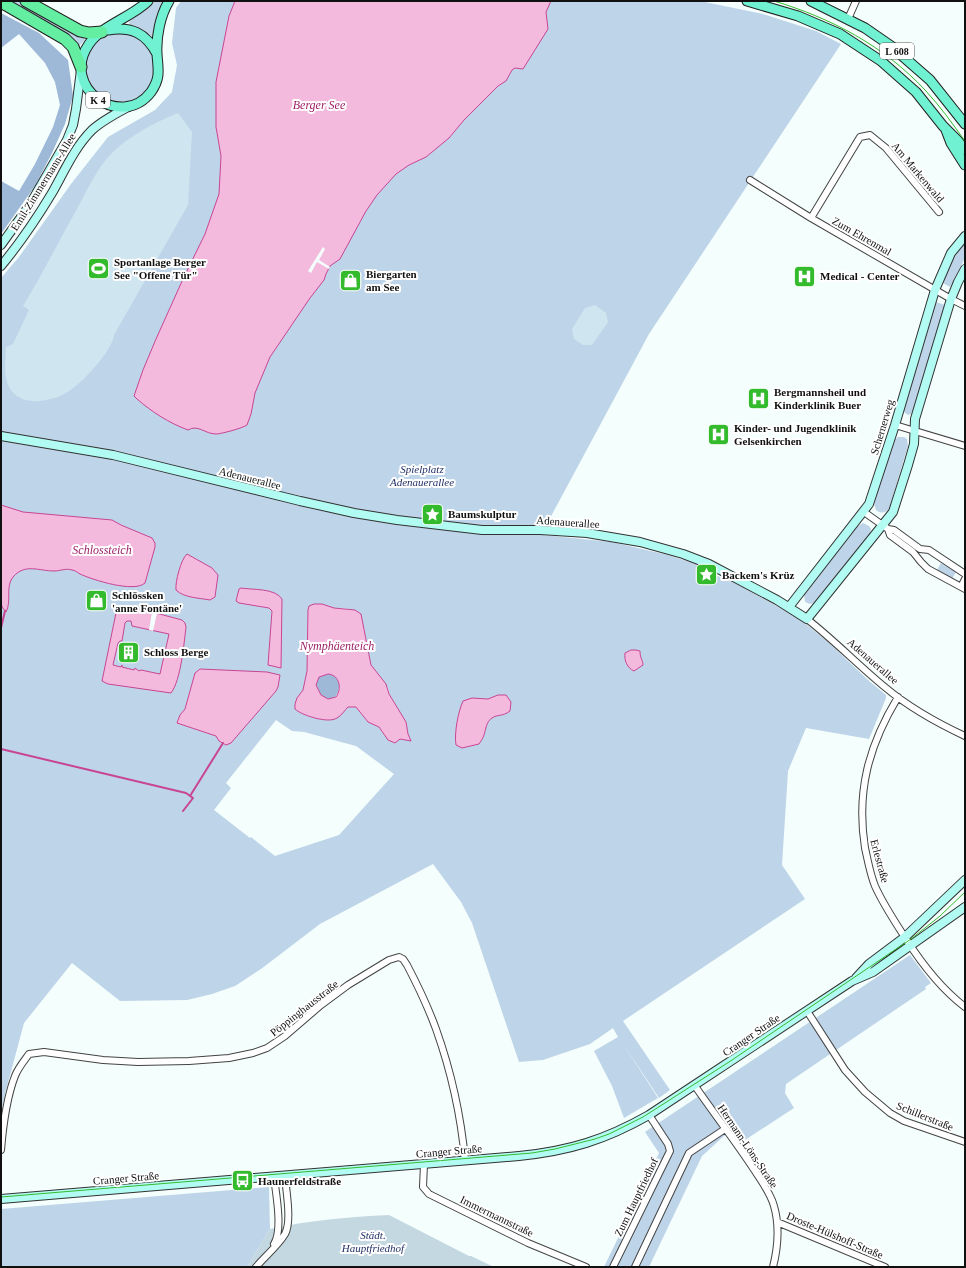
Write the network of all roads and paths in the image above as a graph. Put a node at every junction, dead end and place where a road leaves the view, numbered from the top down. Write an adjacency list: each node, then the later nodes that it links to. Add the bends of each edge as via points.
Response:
1 (26, 1): 9 (highway, via 80,31)
2 (148, 1): 9 (main road, Emil-Zimmermann-Allee / K 4)
3 (168, 1): 10 (main road, Emil-Zimmermann-Allee / K 4, via 162,16)
4 (747, 1): 14 (main road, L 608, via 798,16 840,34 881,61 916,92)
5 (811, 1): 8 (main road, L 608)
6 (856, 1): 8 (street)
7 (1, 2): 11 (highway, via 65,39 73,47)
8 (848, 19): 13 (main road, L 608, via 891,46 930,80)
9 (104, 31): 10 (main road, Emil-Zimmermann-Allee / K 4, via 126,29 136,32 145,37); 11 (main road, Emil-Zimmermann-Allee / K 4, via 90,42 85,50)
10 (157, 55): 12 (main road, Emil-Zimmermann-Allee / K 4, via 159,75 155,85 150,94)
11 (81, 68): 12 (main road, Emil-Zimmermann-Allee / K 4, via 87,89 102,103 122,107); 21 (street, Emil-Zimmermann-Allee / K 4, via 76,110 67,140 29,206)
12 (132, 105): 22 (street, Emil-Zimmermann-Allee / K 4, via 102,121 86,136 39,214)
13 (965, 124)
14 (943, 126): 15 (main road); 16 (main road, L 608)
15 (965, 150)
16 (965, 165)
17 (750, 180): 19 (street, Zum Ehrenmal)
18 (939, 212): 19 (street, Am Markenwald, via 886,148 870,135 860,137)
19 (811, 218): 24 (street, Zum Ehrenmal)
20 (965, 236): 24 (street, Schernerweg, via 951,253)
21 (1, 245)
22 (1, 266)
23 (965, 269): 25 (street)
24 (935, 290): 25 (street, Zum Ehrenmal); 27 (street, Schernerweg)
25 (951, 299): 26 (street, Zum Ehrenmal); 28 (street, via 915,419)
26 (965, 306)
27 (895, 425): 28 (street); 31 (street, Schernerweg, via 869,504)
28 (914, 431): 30 (street); 32 (street, via 914,444 908,465)
29 (1, 436): 38 (street, Adenauerallee, via 113,455 300,501 390,519 482,530 540,530 626,539 662,547 709,564)
30 (965, 446)
31 (864, 512): 32 (street); 38 (street, Schernerweg)
32 (886, 527): 33 (street); 34 (street, via 890,535); 39 (street)
33 (920, 548): 34 (street); 35 (street, via 929,550)
34 (915, 556): 37 (street, via 933,572)
35 (965, 574)
36 (965, 579): 37 (street)
37 (963, 588)
38 (790, 606): 39 (street, Adenauerallee)
39 (808, 619): 40 (street, Adenauerallee)
40 (898, 697): 41 (street, Adenauerallee, via 930,718); 44 (street, Erlestraße, via 884,720 867,766 862,799 862,828 869,868 875,885)
41 (965, 736)
42 (965, 880): 44 (street, Cranger Straße)
43 (965, 907): 45 (street, Cranger Straße)
44 (905, 937): 45 (street, Erlestraße); 46 (street, Cranger Straße, via 869,964)
45 (910, 946): 46 (street, Cranger Straße, via 874,972); 47 (street, Erlestraße, via 941,986)
46 (852, 981): 48 (street, Cranger Straße)
47 (965, 1007)
48 (807, 1011): 49 (street, Cranger Straße); 52 (street, Schillerstraße, via 845,1070 865,1092 890,1113 904,1121)
49 (695, 1086): 50 (street, Cranger Straße); 51 (street, Hermann-Löns-Straße)
50 (649, 1115): 54 (street, Cranger Straße, via 588,1144 538,1154); 63 (street, Zum Hauptfriedhof, via 670,1151)
51 (725, 1129): 59 (street, Hermann-Löns-Straße, via 764,1184 774,1205); 64 (street, via 689,1153)
52 (965, 1142)
53 (1, 1150): 54 (street, Pöppinghausstraße, via 12,1088 16,1074 28,1054 44,1052 138,1062 229,1058 254,1053 285,1036 348,986 389,960 399,957 408,965 436,1029 449,1071)
54 (465, 1160): 55 (street, Cranger Straße)
55 (424, 1164): 56 (street, Cranger Straße); 62 (street, Immermannstraße, via 423,1187 429,1194 528,1243)
56 (285, 1176): 57 (street, Cranger Straße); 60 (street, via 288,1224 285,1234)
57 (274, 1177): 58 (street, Cranger Straße); 60 (street, via 279,1224 277,1239)
58 (1, 1199)
59 (777, 1222): 65 (street, Hermann-Löns-Straße, via 778,1240); 66 (street, Droste-Hülshoff-Straße)
60 (269, 1252): 61 (street)
61 (256, 1267)
62 (586, 1267)
63 (613, 1267)
64 (635, 1267)
65 (773, 1267)
66 (885, 1267)

